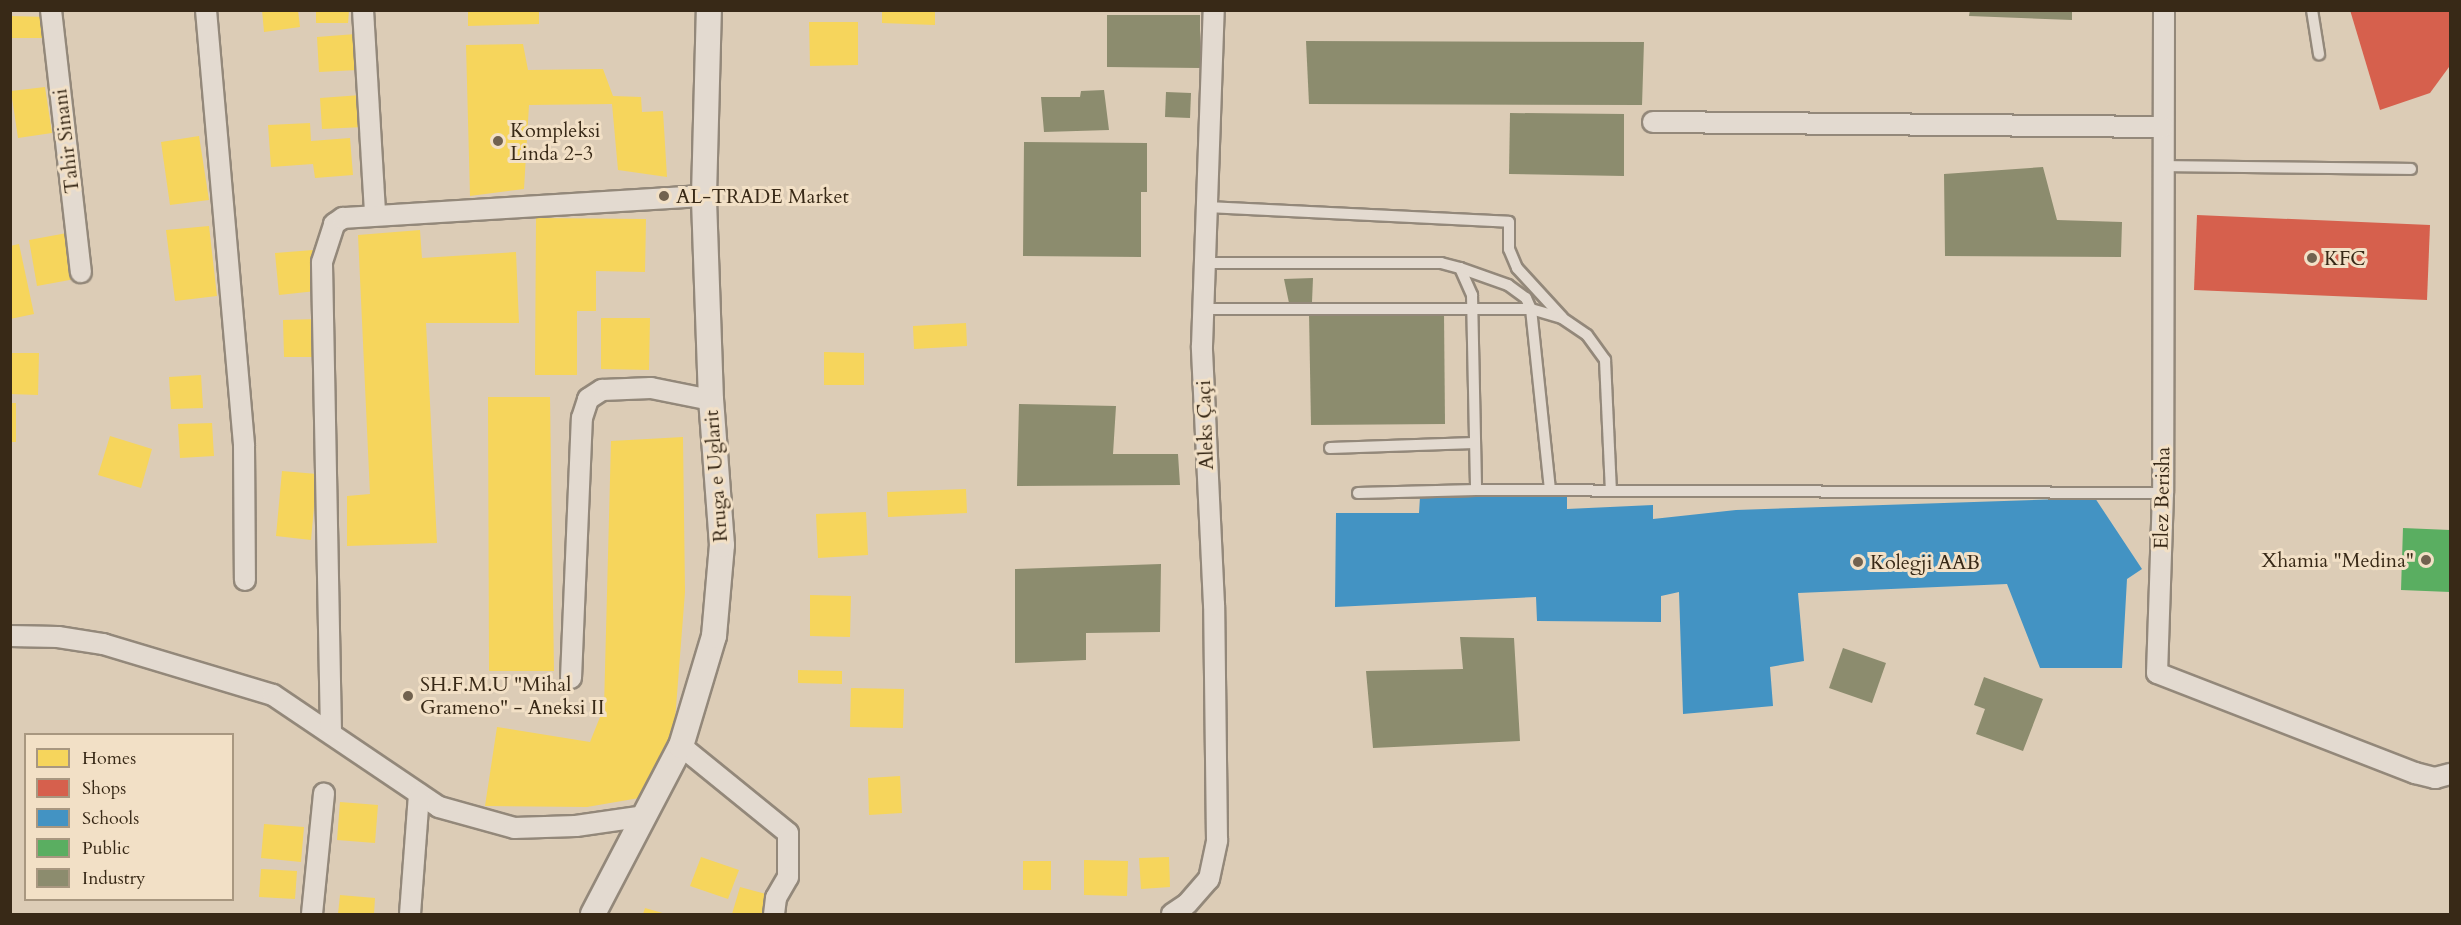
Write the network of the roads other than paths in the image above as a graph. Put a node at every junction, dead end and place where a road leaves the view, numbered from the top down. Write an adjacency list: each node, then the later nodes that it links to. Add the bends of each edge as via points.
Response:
1 (51, 10): 18 (street, Tahir Sinani)
2 (206, 10): 31 (street, via 244,446)
3 (363, 10): 15 (street)
4 (709, 10): 13 (street, Rruga e Uglarit)
5 (1214, 10): 14 (street, Aleks Çaçi)
6 (2164, 10): 10 (street, Elez Berisha)
7 (2312, 10): 8 (lane)
8 (2319, 54)
9 (1653, 122): 10 (street)
10 (2163, 127): 11 (street, Elez Berisha)
11 (2163, 166): 12 (lane); 29 (street, Elez Berisha)
12 (2411, 169)
13 (704, 196): 15 (street); 23 (street, Rruga e Uglarit)
14 (1207, 207): 16 (street, Aleks Çaçi); 22 (lane, via 1509,222 1509,249 1517,268)
15 (375, 215): 34 (street, via 343,218 334,224 322,262)
16 (1205, 263): 17 (lane, via 1441,263); 20 (street, Aleks Çaçi)
17 (1460, 268): 19 (lane, via 1472,295); 21 (lane, via 1508,285 1526,298)
18 (81, 272)
19 (1469, 308): 20 (lane); 21 (lane); 24 (lane)
20 (1203, 309): 44 (street, Aleks Çaçi, via 1204,436 1214,605 1217,840 1209,879)
21 (1531, 309): 22 (lane); 27 (lane)
22 (1562, 318): 28 (lane, via 1587,335 1605,360)
23 (711, 400): 33 (street, via 651,388 602,390 588,399 582,418); 35 (street, Rruga e Uglarit, via 722,545 715,625)
24 (1474, 443): 25 (lane); 26 (lane)
25 (1330, 447)
26 (1476, 490): 27 (lane); 30 (lane)
27 (1550, 490): 28 (lane)
28 (1611, 490): 29 (lane)
29 (2163, 493): 36 (street, Elez Berisha, via 2157,673 2415,773 2435,778)
30 (1358, 494)
31 (244, 580)
32 (10, 636): 34 (street, via 58,636 103,644 273,695)
33 (571, 678)
34 (331, 733): 38 (street)
35 (681, 746): 39 (street, Rruga e Uglarit); 43 (street, via 788,833 788,877 776,898)
36 (2451, 774)
37 (324, 794): 40 (street)
38 (419, 794): 39 (street, via 439,807 514,828 576,826); 41 (street)
39 (645, 816): 42 (street, Rruga e Uglarit)
40 (312, 915)
41 (410, 915)
42 (593, 915)
43 (774, 915)
44 (1172, 915)

